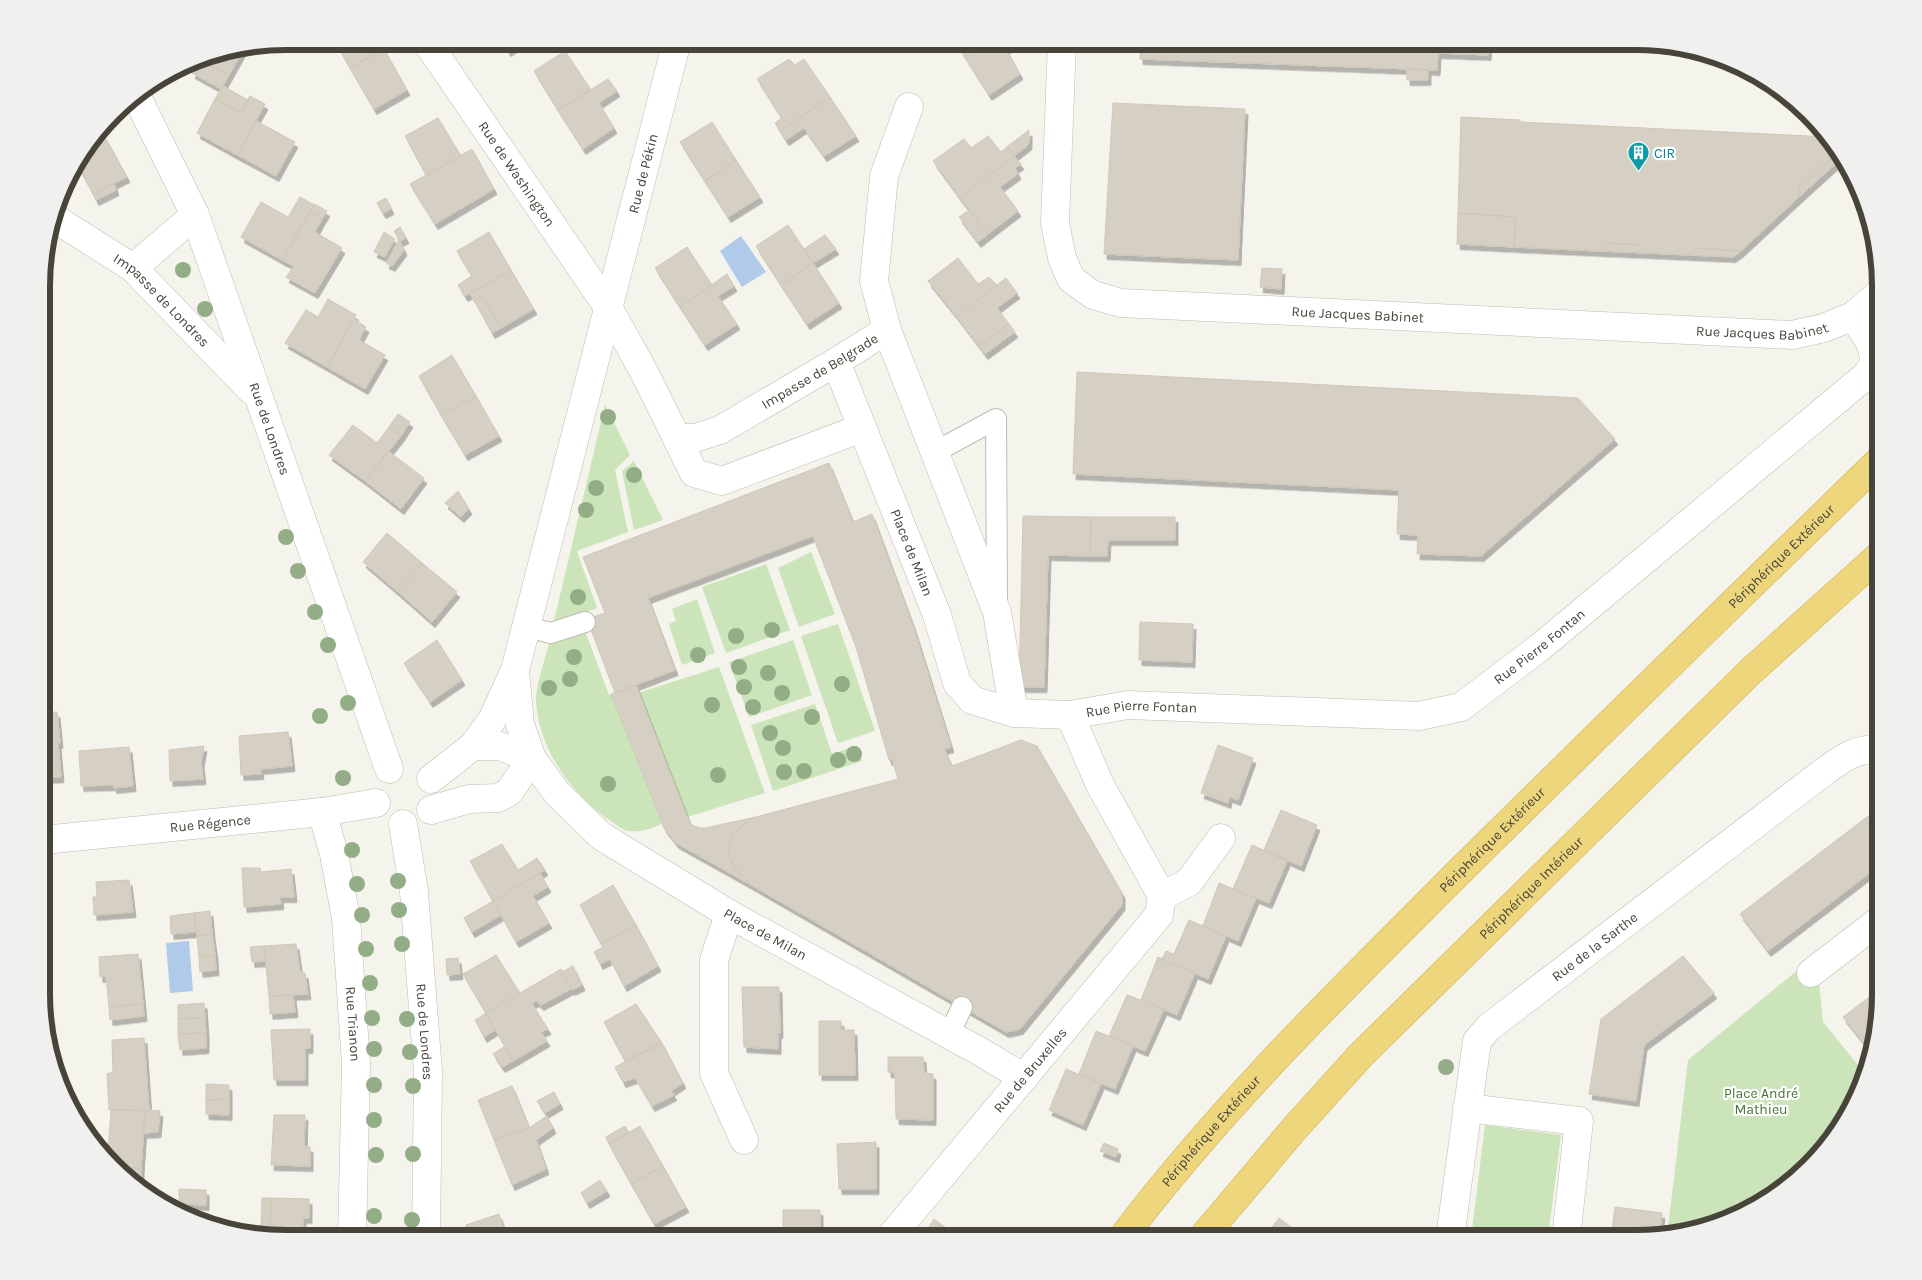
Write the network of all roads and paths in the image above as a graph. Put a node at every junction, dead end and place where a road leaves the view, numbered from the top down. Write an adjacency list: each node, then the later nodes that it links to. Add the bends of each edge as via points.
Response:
1 (432, 50): 10 (street, Rue de Washington)
2 (676, 50): 10 (street, Rue de Pékin)
3 (1062, 50): 11 (street, Rue Jacques Babinet, via 1055,223 1062,258 1071,279 1093,296 1121,303 1792,335 1824,328)
4 (139, 101): 6 (street, Rue de Londres)
5 (909, 107): 12 (street, Impasse de Belgrade, via 883,186 874,281)
6 (195, 215): 8 (street); 16 (street, Rue de Londres)
7 (59, 221): 8 (street, Impasse de Londres)
8 (133, 268): 16 (street, Impasse de Londres)
9 (1872, 300): 11 (street, Rue Jacques Babinet)
10 (608, 307): 18 (street); 24 (street, Place de Milan)
11 (1853, 316): 13 (street, Rue Pierre Fontan)
12 (887, 330): 14 (street, Impasse de Belgrade); 19 (street)
13 (1872, 349)
14 (836, 362): 17 (street, Place de Milan); 18 (street, Impasse de Belgrade, via 720,430 695,438)
15 (1872, 366): 27 (street, Rue Pierre Fontan, via 1868,374 1538,648 1461,707 1419,716 1128,705)
16 (258, 397): 31 (street, Rue de Londres)
17 (862, 428): 18 (street, via 722,481 694,473); 26 (street, Place de Milan, via 937,615 957,683 972,700)
18 (677, 438)
19 (935, 452): 22 (street); 22 (lane, via 996,419)
20 (1872, 468): 51 (highway, Périphérique Extérieur, via 1614,717 1338,992 1240,1096)
21 (1872, 562): 52 (highway, Périphérique Intérieur, via 1751,671 1360,1056)
22 (998, 612): 26 (street)
23 (585, 622): 24 (lane, via 552,633)
24 (526, 627): 25 (street, Place de Milan)
25 (515, 670): 28 (street, Place de Milan, via 492,720); 30 (street, Place de Milan, via 520,724)
26 (1014, 713): 27 (street, Place de Milan)
27 (1070, 715): 39 (street, via 1100,785)
28 (473, 746): 30 (street, via 500,746); 32 (street, Place de Milan)
29 (1872, 749): 46 (street, Rue de la Sarthe, via 1855,752 1832,767 1489,1027 1477,1041)
30 (532, 759): 34 (street, via 509,792 498,798 469,799); 40 (street, Place de Milan, via 557,794 601,836)
31 (389, 769): 32 (street, via 400,764 413,765); 33 (street, via 375,790)
32 (431, 779): 34 (street, via 435,800)
33 (376, 803): 35 (street, Rue Régence); 36 (street, via 392,821)
34 (431, 810): 36 (street, via 414,823)
35 (322, 812): 38 (street, Rue Régence); 48 (street, Rue Trianon, via 346,918 356,1064)
36 (403, 824): 49 (street, Rue de Londres, via 414,892 428,1072)
37 (1221, 838): 39 (street, via 1189,882)
38 (50, 839)
39 (1162, 896): 45 (street, Rue de Bruxelles, via 1159,915)
40 (729, 914): 44 (street, Place de Milan); 47 (street, via 714,960 714,1073)
41 (1872, 926): 42 (street)
42 (1811, 973)
43 (962, 1007): 44 (lane)
44 (949, 1035): 45 (street, Place de Milan)
45 (1024, 1078): 50 (street, Rue de Bruxelles)
46 (1467, 1108): 53 (street, Rue de la Sarthe); 54 (street, via 1579,1121)
47 (744, 1140)
48 (352, 1230)
49 (426, 1230)
50 (896, 1230)
51 (1128, 1230)
52 (1209, 1230)
53 (1451, 1230)
54 (1567, 1230)

